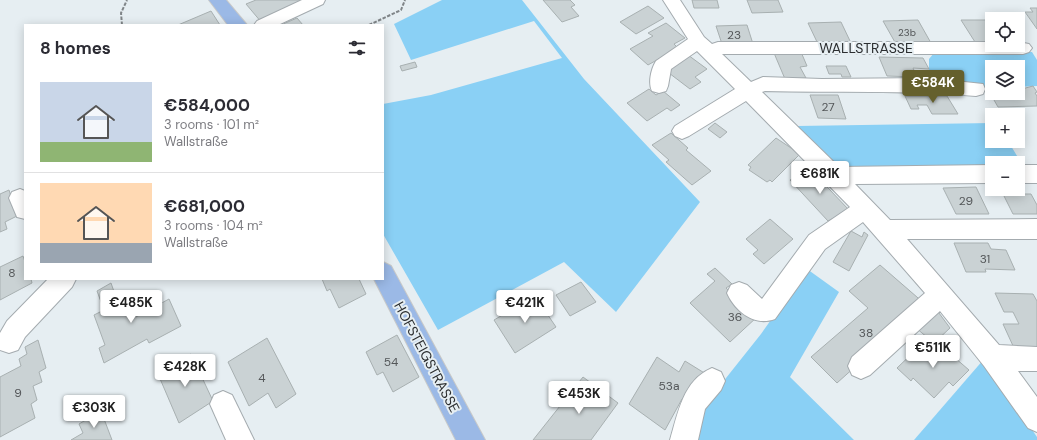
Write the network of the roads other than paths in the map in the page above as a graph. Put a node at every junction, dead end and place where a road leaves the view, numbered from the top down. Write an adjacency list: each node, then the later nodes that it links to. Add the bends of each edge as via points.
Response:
1 (217, 0): 4 (main road)
2 (317, 0): 5 (street)
3 (671, 0): 6 (street)
4 (237, 24)
5 (265, 24)
6 (704, 47): 7 (street, WALLSTRASSE, via 774,45); 8 (street, WALLSTRASSE, via 662,66); 10 (street)
7 (985, 48)
8 (659, 86)
9 (976, 89): 10 (street, via 927,85 763,84)
10 (747, 91): 11 (street); 15 (street)
11 (682, 131)
12 (985, 174): 15 (street)
13 (1025, 174): 14 (street)
14 (1037, 174)
15 (834, 176): 16 (street)
16 (865, 209): 18 (street); 21 (street, via 817,242 766,311 757,310)
17 (1037, 229): 18 (street)
18 (885, 230): 22 (street)
19 (384, 275): 31 (main road, HOFSTEIGSTRASSE)
20 (60, 280): 23 (street, via 16,329)
21 (739, 293)
22 (941, 294): 24 (street); 26 (street)
23 (9, 341)
24 (993, 357): 25 (street); 29 (street)
25 (1037, 359)
26 (861, 366)
27 (712, 382): 32 (street, via 694,402)
28 (223, 404): 30 (street)
29 (1037, 419)
30 (240, 440)
31 (472, 440)
32 (684, 440)

